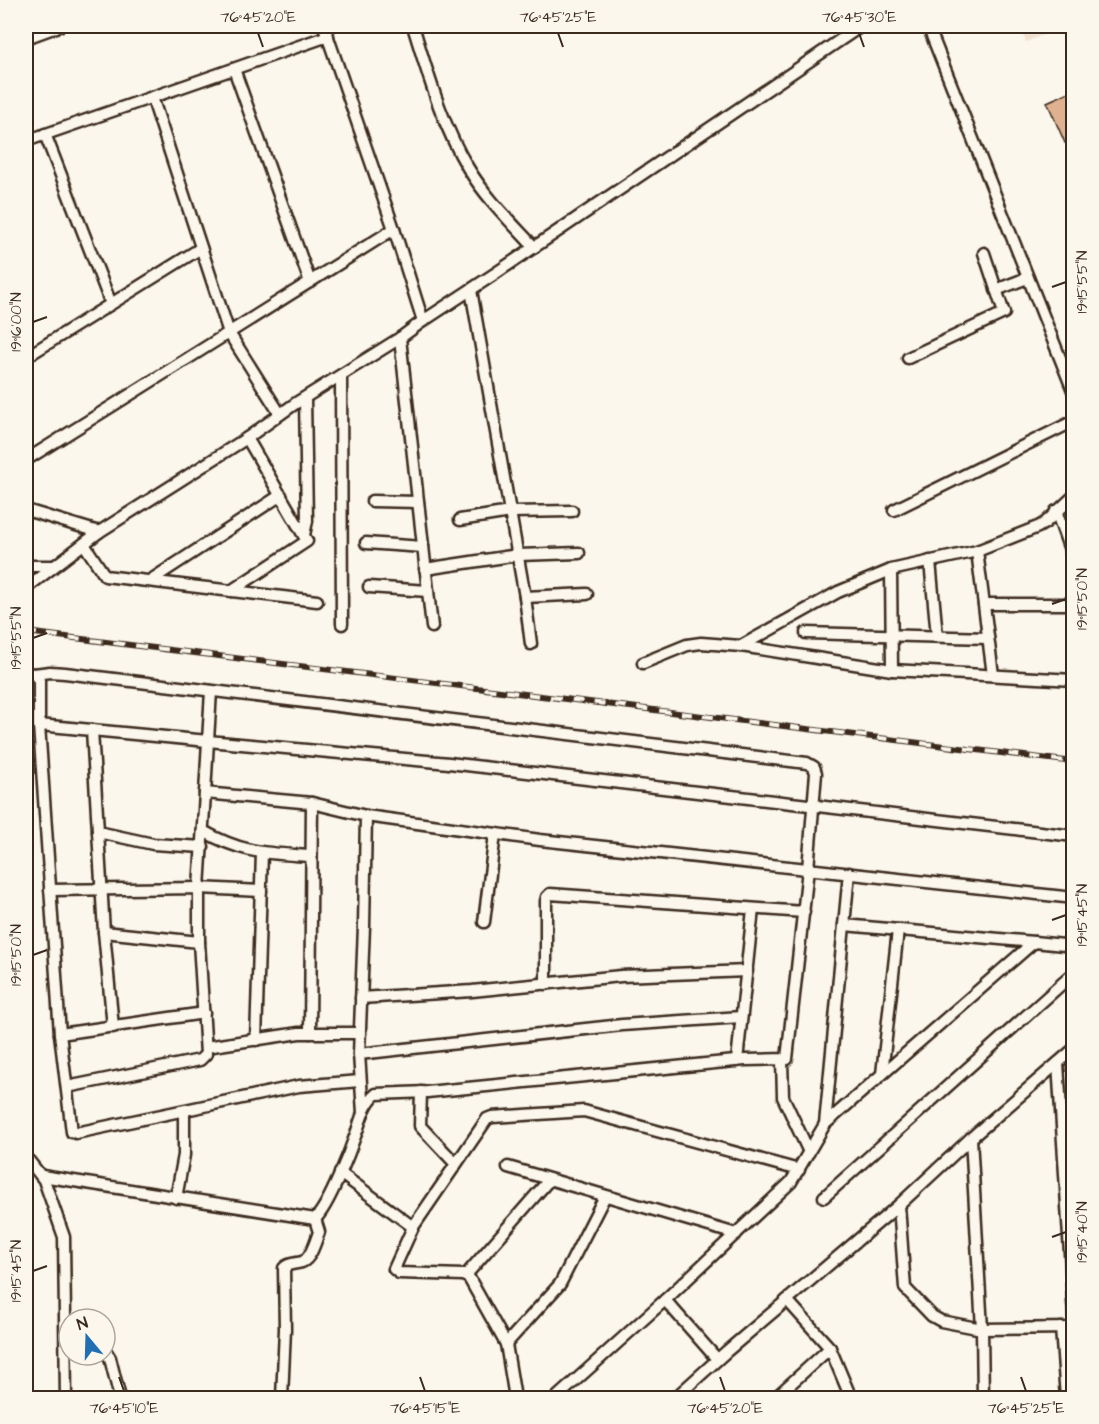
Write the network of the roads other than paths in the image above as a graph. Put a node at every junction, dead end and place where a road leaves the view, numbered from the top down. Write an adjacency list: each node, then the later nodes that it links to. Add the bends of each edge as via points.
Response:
1 (59, 26): 6 (street)
2 (412, 26): 12 (street, via 434,92 468,168)
3 (861, 26): 12 (street)
4 (928, 26): 15 (street)
5 (326, 31): 7 (street); 11 (street)
6 (26, 38)
7 (234, 69): 8 (street); 16 (street)
8 (152, 97): 9 (street); 13 (street)
9 (45, 134): 10 (street); 19 (street)
10 (26, 141)
11 (394, 229): 16 (street); 20 (street)
12 (534, 247): 17 (street)
13 (201, 248): 19 (street); 21 (street)
14 (984, 253): 18 (street)
15 (1028, 278): 18 (street); 26 (street)
16 (310, 282): 21 (street)
17 (471, 290): 20 (street); 40 (street)
18 (996, 290): 24 (street, via 1002,315)
19 (111, 304): 23 (street)
20 (423, 321): 22 (street)
21 (229, 333): 28 (street); 31 (street)
22 (400, 338): 25 (street); 35 (street)
23 (26, 357)
24 (908, 358)
25 (340, 376): 27 (street); 66 (street)
26 (1074, 393)
27 (305, 398): 28 (street); 43 (street)
28 (280, 414): 30 (street)
29 (1074, 421): 37 (street)
30 (247, 438): 32 (street); 42 (street)
31 (26, 460)
32 (281, 495): 43 (street); 56 (street)
33 (1074, 496): 39 (street)
34 (372, 501): 35 (street)
35 (418, 502): 46 (street)
36 (26, 510): 42 (street)
37 (894, 510)
38 (572, 511): 40 (street)
39 (1056, 511): 47 (street, via 1042,525); 51 (street)
40 (510, 512): 41 (street); 49 (street)
41 (460, 520)
42 (99, 532): 44 (street)
43 (304, 535): 59 (street, via 306,543)
44 (84, 543): 53 (street); 56 (street, via 105,576)
45 (366, 543): 46 (street)
46 (423, 547): 54 (street)
47 (977, 551): 50 (street); 64 (street)
48 (579, 553): 49 (street)
49 (518, 555): 54 (street); 62 (street)
50 (930, 561): 55 (street); 70 (street)
51 (1074, 561)
52 (26, 566): 53 (street)
53 (54, 566): 58 (street)
54 (426, 568): 60 (street)
55 (891, 570): 69 (street); 73 (street, via 838,592)
56 (151, 580): 59 (street)
57 (369, 587): 60 (street)
58 (26, 588)
59 (231, 591): 63 (street)
60 (428, 591): 67 (street)
61 (587, 594): 62 (street)
62 (525, 597): 72 (street)
63 (317, 601)
64 (984, 604): 65 (street); 71 (street)
65 (1074, 604)
66 (342, 624)
67 (432, 627)
68 (806, 633): 69 (street)
69 (892, 635): 70 (street); 75 (street)
70 (937, 636): 71 (street)
71 (988, 638): 77 (street)
72 (531, 645)
73 (741, 646): 74 (street, via 693,644); 75 (street)
74 (643, 663)
75 (892, 670): 77 (street)
76 (30, 674): 79 (street, via 65,673); 80 (street, via 39,680)
77 (993, 675): 78 (street)
78 (1074, 680)
79 (211, 691): 82 (street); 85 (street, via 807,763 816,773)
80 (39, 725): 81 (street); 98 (street)
81 (92, 730): 82 (street); 88 (street)
82 (208, 741): 83 (street); 85 (street, via 449,763)
83 (205, 793): 84 (street); 87 (street)
84 (312, 803): 86 (street); 93 (street)
85 (814, 806): 90 (street); 94 (street)
86 (366, 816): 89 (street); 113 (street)
87 (203, 831): 91 (street); 92 (street, via 225,843)
88 (98, 832): 91 (street, via 153,844); 97 (street)
89 (495, 834): 94 (street); 103 (street)
90 (1074, 836)
91 (203, 847): 96 (street)
92 (262, 853): 93 (street); 99 (street)
93 (311, 856): 117 (street)
94 (808, 869): 95 (street); 102 (street)
95 (849, 873): 100 (street); 104 (street)
96 (199, 888): 97 (street); 99 (street); 107 (street)
97 (102, 889): 98 (street); 106 (street)
98 (50, 890): 119 (street)
99 (261, 891): 120 (street)
100 (1074, 898)
101 (753, 909): 102 (street); 110 (street); 112 (street, via 550,894 546,901)
102 (804, 912): 125 (street, via 788,1056)
103 (484, 922)
104 (844, 925): 105 (street); 133 (street)
105 (898, 930): 108 (street); 127 (street)
106 (104, 932): 107 (street); 116 (street)
107 (199, 942): 114 (street)
108 (1034, 942): 109 (street); 127 (street)
109 (1074, 946)
110 (747, 971): 112 (street, via 621,976); 115 (street)
111 (1074, 973): 144 (street)
112 (546, 984): 113 (street)
113 (361, 998): 118 (street)
114 (204, 1013): 116 (street); 121 (street)
115 (741, 1017): 123 (street, via 622,1025); 124 (street)
116 (113, 1027): 119 (street)
117 (310, 1032): 118 (street); 120 (street)
118 (360, 1033): 123 (street)
119 (60, 1034): 129 (street)
120 (256, 1040): 121 (street)
121 (206, 1047): 129 (street, via 200,1060)
122 (1074, 1049): 126 (street)
123 (359, 1054): 128 (street)
124 (737, 1060): 125 (street); 130 (street)
125 (782, 1060): 135 (street, via 783,1097)
126 (1058, 1062): 134 (street); 154 (street)
127 (882, 1074): 133 (street)
128 (360, 1080): 131 (street, via 298,1086); 132 (street)
129 (67, 1087): 131 (street, via 74,1133)
130 (421, 1092): 132 (street, via 376,1094); 137 (street, via 420,1126)
131 (184, 1112): 145 (street, via 184,1155)
132 (363, 1113): 140 (street)
133 (825, 1124): 135 (street)
134 (971, 1138): 146 (street); 157 (street)
135 (809, 1152): 139 (street)
136 (26, 1157): 141 (street)
137 (455, 1163): 139 (street, via 492,1117 584,1112); 148 (street)
138 (508, 1167): 142 (street)
139 (799, 1170): 149 (street)
140 (340, 1173): 147 (street); 148 (street)
141 (42, 1176): 145 (street); 153 (street, via 64,1237)
142 (549, 1180): 143 (street); 150 (street)
143 (605, 1196): 149 (street); 158 (street, via 560,1284)
144 (824, 1197)
145 (176, 1198): 147 (street)
146 (898, 1205): 152 (street); 157 (street, via 907,1293 937,1319)
147 (315, 1219): 165 (street, via 319,1232 307,1258 284,1268)
148 (412, 1227): 150 (street, via 394,1266 396,1272)
149 (736, 1234): 151 (street)
150 (466, 1275): 158 (street)
151 (666, 1300): 160 (street); 167 (street)
152 (787, 1300): 159 (street); 160 (street)
153 (66, 1307)
154 (1074, 1317)
155 (1061, 1328): 156 (street); 157 (street); 172 (street)
156 (1074, 1328)
157 (982, 1329): 171 (street)
158 (506, 1344): 166 (street)
159 (830, 1348): 169 (street); 170 (street)
160 (717, 1359): 168 (street)
161 (67, 1367): 163 (street)
162 (112, 1367): 164 (street)
163 (66, 1398)
164 (120, 1398)
165 (282, 1398)
166 (515, 1398)
167 (556, 1398)
168 (675, 1398)
169 (775, 1398)
170 (851, 1398)
171 (983, 1398)
172 (1066, 1398)

